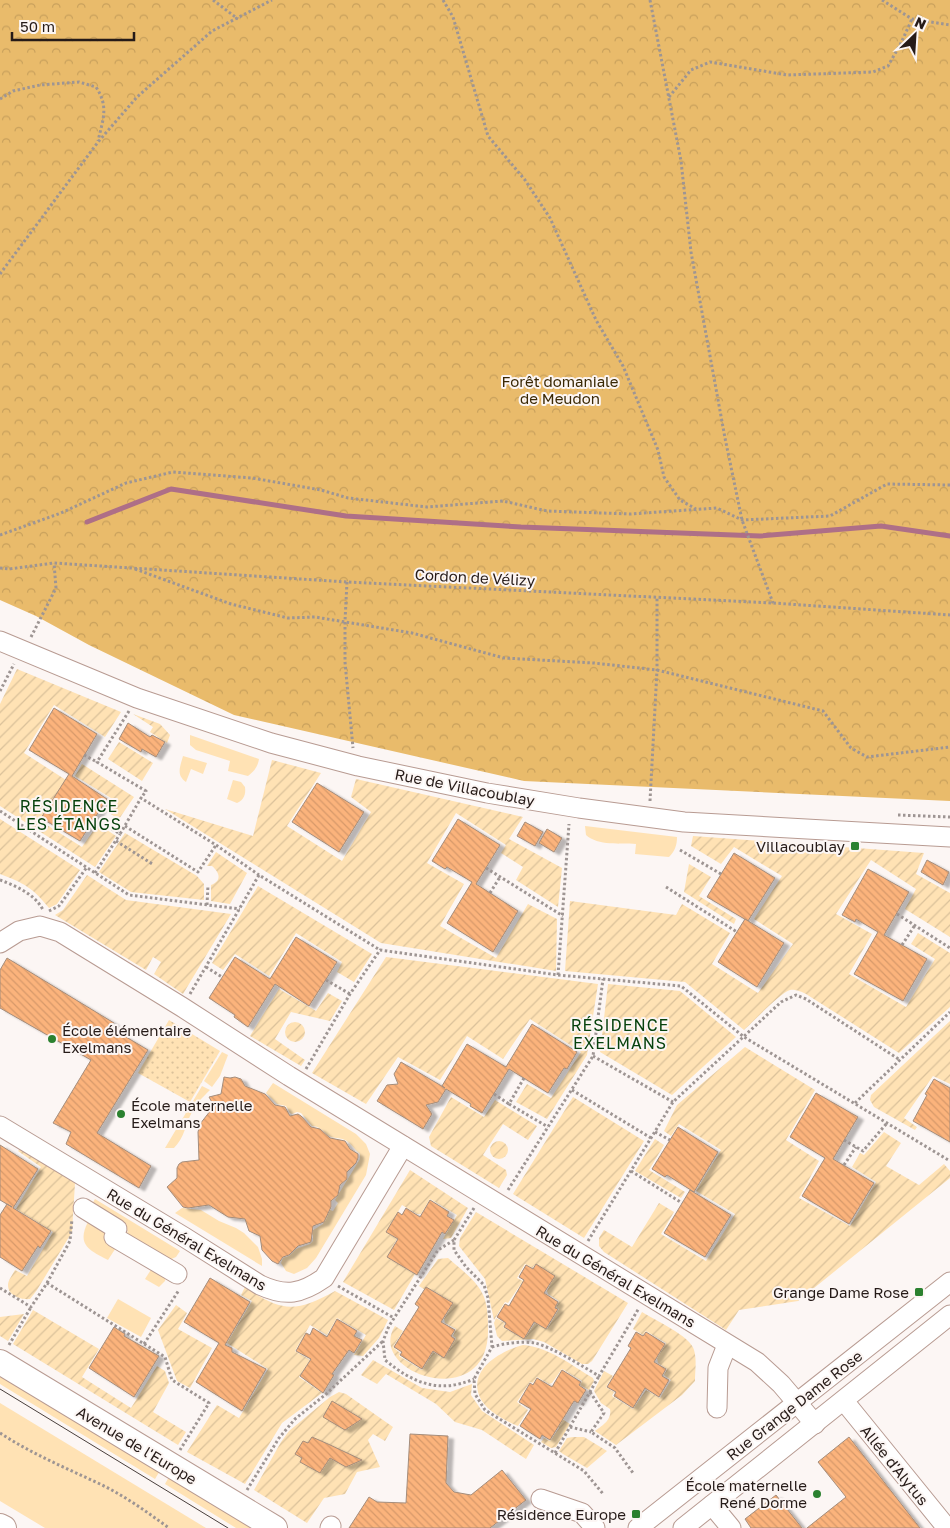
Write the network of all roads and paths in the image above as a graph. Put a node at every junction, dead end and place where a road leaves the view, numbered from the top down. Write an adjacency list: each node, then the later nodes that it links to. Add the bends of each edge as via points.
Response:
1 (214, 0): 6 (path)
2 (272, 0): 6 (path)
3 (443, 0): 14 (path, via 453,17 488,136 525,180 550,218 596,320 623,366 658,450 664,478 680,500)
4 (650, 0): 9 (path)
5 (882, 0): 7 (path)
6 (238, 19): 11 (path, via 212,32 144,90)
7 (912, 19): 8 (path); 9 (path, via 888,66 873,72 787,75 710,62 691,70)
8 (950, 24)
9 (669, 97): 15 (path, via 681,161 691,252)
10 (0, 99): 11 (path, via 13,91 40,85 78,82 96,87 104,98 104,117)
11 (98, 142): 12 (path)
12 (0, 274)
13 (950, 486): 15 (path, via 887,484 830,516)
14 (697, 509): 15 (path, via 717,508); 16 (path, via 630,514 548,510 503,501 427,507 348,498 252,478 172,472 126,483 61,513)
15 (742, 520): 22 (path)
16 (0, 535)
17 (54, 563): 18 (path, Cordon de Vélizy); 19 (path, Cordon de Vélizy); 26 (path, via 56,588)
18 (130, 567): 20 (path, Cordon de Vélizy); 24 (path, via 230,604 288,618)
19 (0, 568)
20 (347, 582): 21 (path, Cordon de Vélizy); 24 (path)
21 (657, 597): 22 (path, Cordon de Vélizy); 27 (path)
22 (772, 603): 23 (path, Cordon de Vélizy)
23 (950, 615)
24 (345, 621): 27 (path, via 412,633 504,658); 33 (path, via 345,662)
25 (0, 641): 26 (street, Rue de Villacoublay)
26 (28, 644): 28 (path); 29 (street, Rue de Villacoublay)
27 (657, 670): 31 (path, via 823,711 851,748 867,757); 36 (path, via 650,803)
28 (0, 691)
29 (137, 698): 33 (street, Rue de Villacoublay, via 271,743); 34 (path)
30 (343, 747): 33 (path)
31 (950, 747)
32 (84, 755): 34 (path)
33 (358, 755): 44 (street, Rue de Villacoublay, via 487,794 579,808 684,822)
34 (97, 762): 35 (path, via 146,792)
35 (141, 798): 42 (path); 46 (path)
36 (660, 802)
37 (0, 811): 49 (path)
38 (893, 815): 40 (path)
39 (95, 818): 43 (path)
40 (950, 818)
41 (577, 823): 62 (path, via 569,822)
42 (125, 826): 43 (path); 46 (path, via 198,872)
43 (120, 834): 45 (path)
44 (950, 837)
45 (116, 841): 48 (path); 51 (path)
46 (216, 845): 53 (path)
47 (680, 850): 52 (path)
48 (154, 864)
49 (87, 867): 51 (path); 55 (path, via 60,906 43,914 31,896)
50 (486, 868): 54 (path)
51 (95, 873): 59 (path, via 129,895)
52 (721, 874)
53 (259, 875): 60 (path); 68 (path)
54 (500, 877): 58 (path); 62 (path)
55 (0, 880)
56 (208, 885): 59 (path)
57 (666, 887): 64 (path)
58 (490, 893)
59 (207, 905): 60 (path)
60 (240, 910): 69 (path)
61 (897, 914): 63 (path)
62 (563, 916): 70 (path)
63 (915, 925): 66 (path); 67 (path)
64 (736, 932)
65 (0, 943): 75 (street, Rue du Général Exelmans, via 20,931 40,926 60,932)
66 (902, 945)
67 (950, 948)
68 (380, 950): 70 (path); 74 (path)
69 (206, 968): 71 (path); 75 (path)
70 (558, 975): 72 (path)
71 (222, 977)
72 (603, 979): 77 (path, via 681,986); 78 (path)
73 (326, 980): 74 (path)
74 (350, 994): 80 (path)
75 (182, 1006): 94 (street, Rue du Général Exelmans)
76 (950, 1012): 79 (path)
77 (744, 1036): 79 (path, via 781,1002 796,995); 84 (path); 85 (path)
78 (593, 1056): 82 (path); 84 (path)
79 (900, 1060): 85 (path)
80 (305, 1071)
81 (524, 1078): 86 (path)
82 (572, 1090): 89 (path); 91 (path)
83 (494, 1094): 86 (path)
84 (673, 1102): 90 (path)
85 (854, 1103): 87 (path)
86 (509, 1104): 89 (path)
87 (887, 1123): 95 (path, via 863,1151); 96 (path)
88 (0, 1126): 104 (street, Rue du Général Exelmans, via 273,1291 301,1291)
89 (548, 1127): 99 (path)
90 (655, 1132): 91 (path); 92 (path)
91 (651, 1138): 98 (path)
92 (670, 1140)
93 (844, 1140): 95 (path)
94 (403, 1146): 99 (street, Rue du Général Exelmans); 104 (street, Rue du Général Exelmans)
95 (856, 1147): 97 (path)
96 (950, 1161)
97 (844, 1165)
98 (631, 1171): 100 (path); 103 (path)
99 (491, 1200): 102 (path); 103 (street, Rue du Général Exelmans)
100 (682, 1203)
101 (78, 1210): 105 (street, via 116,1233); 107 (path, via 70,1241)
102 (454, 1240): 112 (path, via 438,1250); 116 (path, via 454,1250 484,1285)
103 (580, 1255): 109 (street, Rue du Général Exelmans)
104 (324, 1278): 112 (path)
105 (178, 1282): 114 (path)
106 (950, 1282): 121 (street, Rue Grange Dame Rose)
107 (48, 1283): 110 (path); 114 (path)
108 (0, 1288): 110 (path)
109 (647, 1295): 115 (street, Rue du Général Exelmans); 118 (path)
110 (31, 1307): 117 (path)
111 (950, 1315): 122 (street, Rue Grange Dame Rose)
112 (394, 1318): 113 (path)
113 (383, 1341): 119 (path, via 385,1360 422,1383 450,1387); 134 (path, via 295,1419 279,1438)
114 (144, 1344): 129 (path, via 165,1357 172,1380 209,1403)
115 (728, 1344): 121 (street, Rue du Général Exelmans, via 757,1362); 123 (street, via 718,1368)
116 (492, 1347): 118 (path, via 534,1343); 119 (path)
117 (2, 1357): 129 (main road, Avenue de l'Europe)
118 (599, 1376): 120 (path)
119 (474, 1379): 128 (path, via 474,1394 485,1410)
120 (590, 1392): 125 (path); 126 (path, via 604,1413)
121 (797, 1401): 124 (street, Rue du Général Exelmans); 140 (street, Rue Grange Dame Rose)
122 (844, 1401): 124 (street, Rue Grange Dame Rose); 143 (street, Allée d'Alytus)
123 (717, 1408)
124 (815, 1424): 133 (street, Rue Grange Dame Rose)
125 (570, 1427): 126 (path); 128 (path)
126 (592, 1432): 130 (path, via 615,1448)
127 (0, 1433): 137 (path, via 57,1465 102,1485)
128 (555, 1453): 131 (path, via 584,1471)
129 (171, 1465): 134 (main road, Avenue de l'Europe)
130 (633, 1473)
131 (604, 1495)
132 (541, 1499): 139 (street, via 582,1512)
133 (712, 1505): 141 (street, Rue Grange Dame Rose); 142 (street)
134 (238, 1506): 138 (main road, Avenue de l'Europe)
135 (0, 1526): 136 (main road)
136 (4, 1528)
137 (169, 1528)
138 (275, 1528)
139 (595, 1528)
140 (638, 1528)
141 (682, 1528)
142 (731, 1528)
143 (947, 1528)

